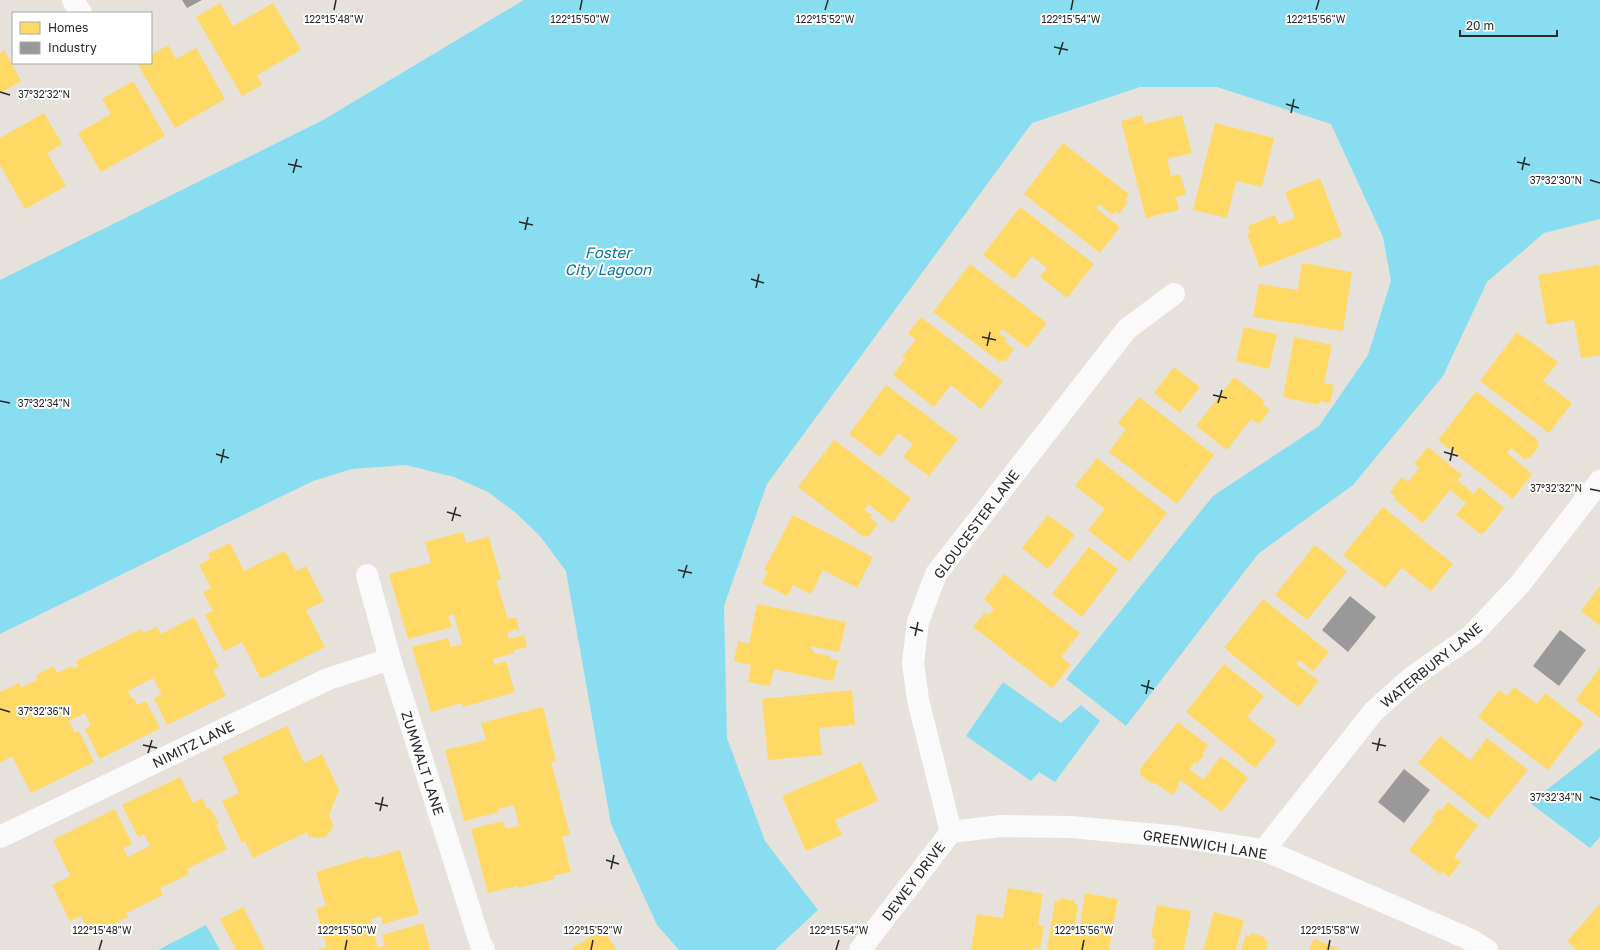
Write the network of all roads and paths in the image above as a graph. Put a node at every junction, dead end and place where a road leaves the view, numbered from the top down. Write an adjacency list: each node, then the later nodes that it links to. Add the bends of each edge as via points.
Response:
1 (73, 0): 2 (street)
2 (80, 12)
3 (1174, 294): 7 (street, GLOUCESTER LANE, via 1127,329 936,574 918,622 913,663 918,700)
4 (1600, 482): 9 (street, WATERBURY LANE, via 1520,584 1472,635 1411,678 1374,710)
5 (367, 575): 6 (street, ZUMWALT LANE)
6 (390, 659): 8 (street, NIMITZ LANE, via 328,679); 10 (street, ZUMWALT LANE)
7 (951, 832): 9 (street, GREENWICH LANE, via 1001,826 1071,827 1179,837); 11 (street, DEWEY DRIVE)
8 (0, 837)
9 (1264, 850): 12 (street, GREENWICH LANE, via 1469,939)
10 (484, 950)
11 (860, 950)
12 (1487, 950)

